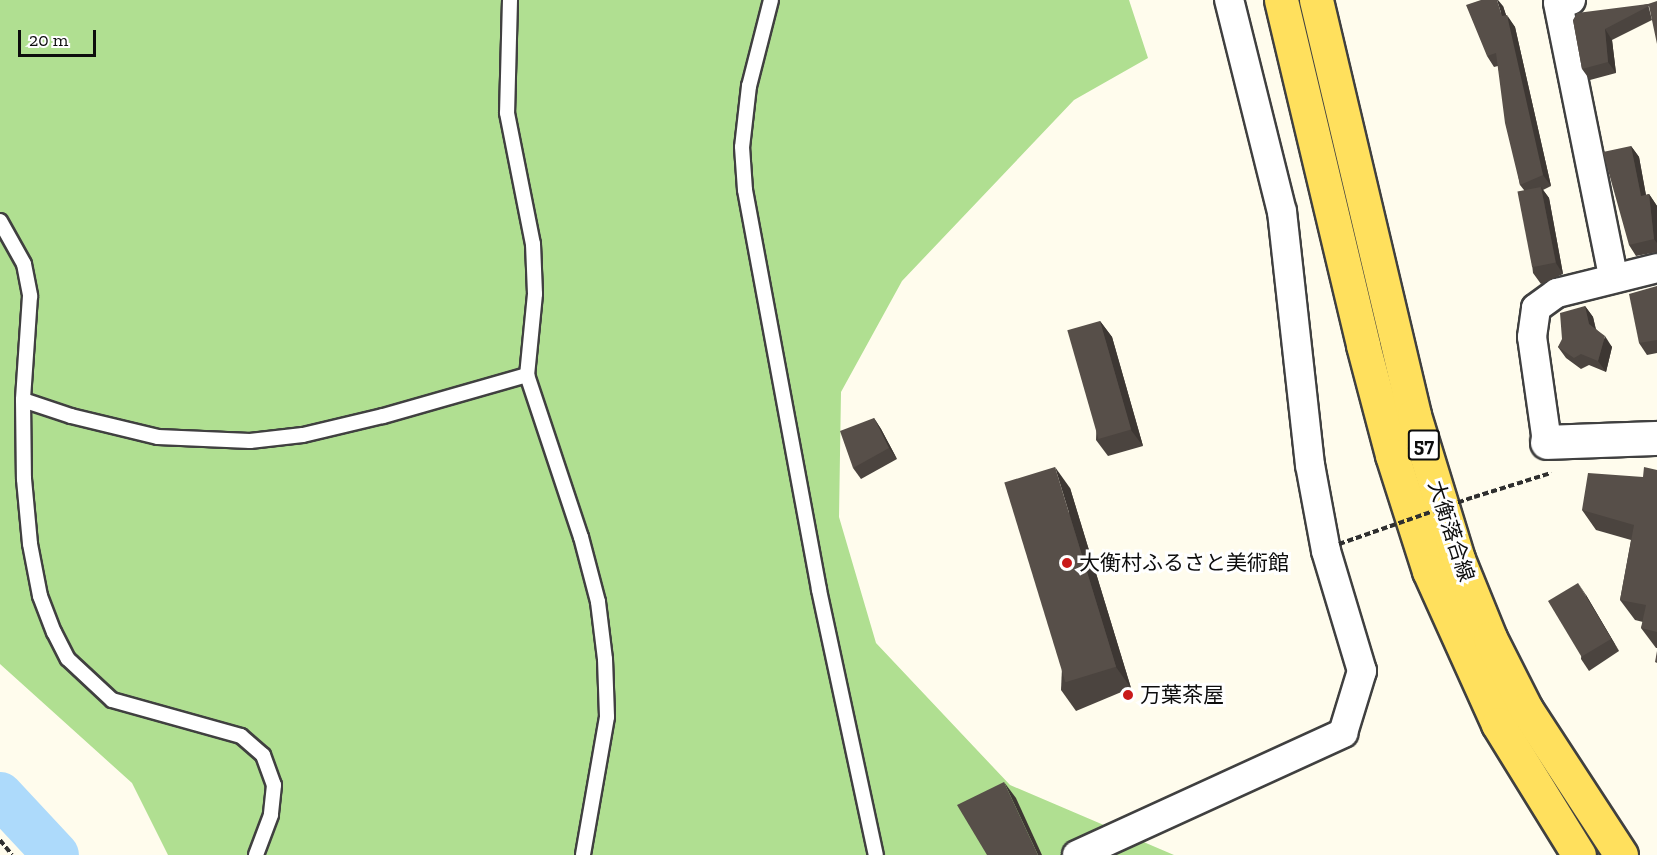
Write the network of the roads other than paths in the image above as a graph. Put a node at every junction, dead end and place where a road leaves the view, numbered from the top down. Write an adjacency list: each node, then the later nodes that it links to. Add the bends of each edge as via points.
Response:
1 (510, 0): 10 (lane, via 507,113 534,254 536,294)
2 (771, 0): 16 (lane, via 749,86 742,147 745,190 819,590)
3 (1229, 0): 17 (street, via 1282,212 1310,465 1326,551 1362,671 1343,733)
4 (1281, 0): 18 (main road, 大衡落合線 / 57, via 1363,345 1429,571 1498,724)
5 (1316, 0): 19 (main road, 大衡落合線 / 57, via 1414,415 1458,559 1490,638 1526,709)
6 (1562, 1): 9 (street)
7 (0, 221): 11 (lane, via 24,264 30,296)
8 (1657, 268): 9 (street)
9 (1613, 276): 13 (street, via 1557,293 1536,308 1532,337)
10 (526, 375): 11 (lane, via 383,416 303,435 250,441 158,436 82,419); 15 (lane, via 581,537 598,602 605,659 607,717)
11 (22, 400): 14 (lane, via 30,544 40,596 54,632 68,659 112,699 241,736 264,755 274,784 271,815)
12 (1657, 438): 13 (street)
13 (1550, 457)
14 (256, 855)
15 (583, 855)
16 (876, 855)
17 (1077, 855)
18 (1579, 855)
19 (1621, 855)

